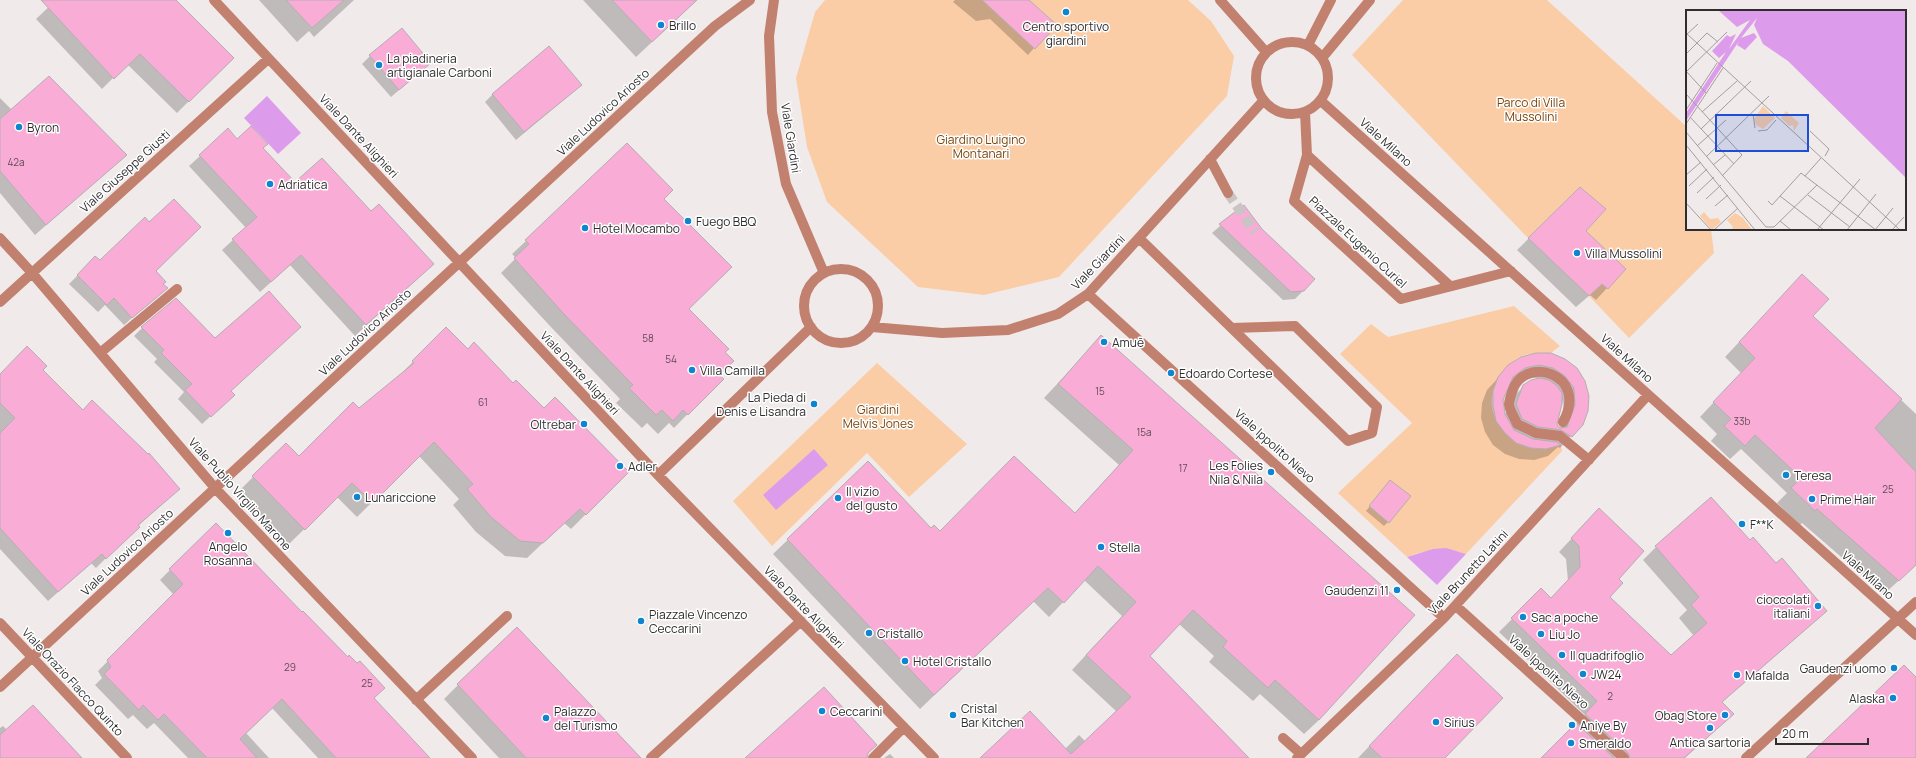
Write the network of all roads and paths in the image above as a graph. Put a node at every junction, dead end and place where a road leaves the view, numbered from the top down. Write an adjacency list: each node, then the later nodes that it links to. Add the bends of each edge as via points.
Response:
1 (214, 0): 10 (street, Viale Dante Alighieri)
2 (750, 0): 19 (street, Viale Ludovico Ariosto, via 715,26)
3 (774, 0): 22 (street, Viale Giardini, via 769,36 772,112 786,184)
4 (1220, 0): 8 (street)
5 (1331, 0): 7 (street)
6 (1370, 0): 9 (street)
7 (1308, 45): 8 (street, via 1286,42); 9 (street)
8 (1266, 52): 11 (street, via 1256,67 1255,76 1258,93)
9 (1322, 58): 12 (street, via 1327,68 1328,79 1326,91)
10 (268, 59): 19 (street, Viale Dante Alighieri); 21 (street, Viale Giuseppe Giusti)
11 (1263, 101): 13 (street, via 1282,114 1294,115); 15 (street, Viale Giardini)
12 (1320, 101): 13 (street); 20 (street, Viale Milano)
13 (1305, 112): 14 (street, Piazzale Eugenio Curiel)
14 (1306, 155): 23 (street); 23 (street, Piazzale Eugenio Curiel, via 1294,201 1401,300)
15 (1210, 159): 16 (street); 18 (street, Viale Giardini)
16 (1228, 193)
17 (0, 238): 21 (street, Viale Publio Virgilio Marone)
18 (1138, 238): 25 (street, Viale Giardini); 29 (street)
19 (459, 263): 34 (street, Viale Dante Alighieri); 35 (street, Viale Ludovico Ariosto)
20 (1511, 272): 23 (street, Piazzale Eugenio Curiel); 31 (street, Viale Milano)
21 (32, 273): 26 (street, Viale Giuseppe Giusti); 30 (street, Viale Publio Virgilio Marone)
22 (824, 273): 27 (street, via 814,280 807,291 804,303 805,316); 28 (street, via 835,269 847,269 858,272 873,285 879,306)
23 (1450, 286)
24 (177, 289): 30 (street)
25 (1088, 294): 28 (street, Viale Giardini, via 1058,314 1008,330 942,333); 39 (street, Viale Ippolito Nievo)
26 (0, 302)
27 (810, 327): 28 (street, via 818,335 838,343 859,339); 34 (street)
28 (872, 327)
29 (1232, 328): 29 (street, via 1348,441 1372,433 1377,408 1295,326)
30 (100, 354): 35 (street, Viale Publio Virgilio Marone)
31 (1648, 395): 33 (street, Viale Brunetto Latini); 40 (street, Viale Milano)
32 (1563, 422): 33 (street, via 1569,410 1570,399 1564,382 1549,372 1528,373 1515,383 1508,404 1517,424 1536,433 1560,436)
33 (1589, 460): 37 (street, Viale Brunetto Latini)
34 (658, 475): 41 (street, Viale Dante Alighieri)
35 (215, 488): 44 (street, Viale Ludovico Ariosto); 46 (street, Viale Publio Virgilio Marone)
36 (1916, 602): 40 (street)
37 (1456, 606): 39 (street, Viale Brunetto Latini); 55 (street, Viale Ippolito Nievo)
38 (507, 616): 46 (street)
39 (1444, 618): 49 (street, Viale Brunetto Latini)
40 (1898, 619): 43 (street, Viale Milano); 56 (street)
41 (801, 621): 47 (street, Viale Dante Alighieri); 52 (street)
42 (0, 623): 44 (street, Viale Orazio Flacco Quinto)
43 (1916, 636)
44 (32, 657): 45 (street, Viale Ludovico Ariosto); 50 (street, Viale Orazio Flacco Quinto)
45 (0, 687)
46 (416, 700): 51 (street, Viale Publio Virgilio Marone)
47 (904, 727): 53 (street); 54 (street, Viale Dante Alighieri)
48 (1283, 738): 49 (street)
49 (1299, 756)
50 (127, 758)
51 (472, 758)
52 (651, 758)
53 (873, 758)
54 (934, 758)
55 (1624, 758)
56 (1746, 758)

